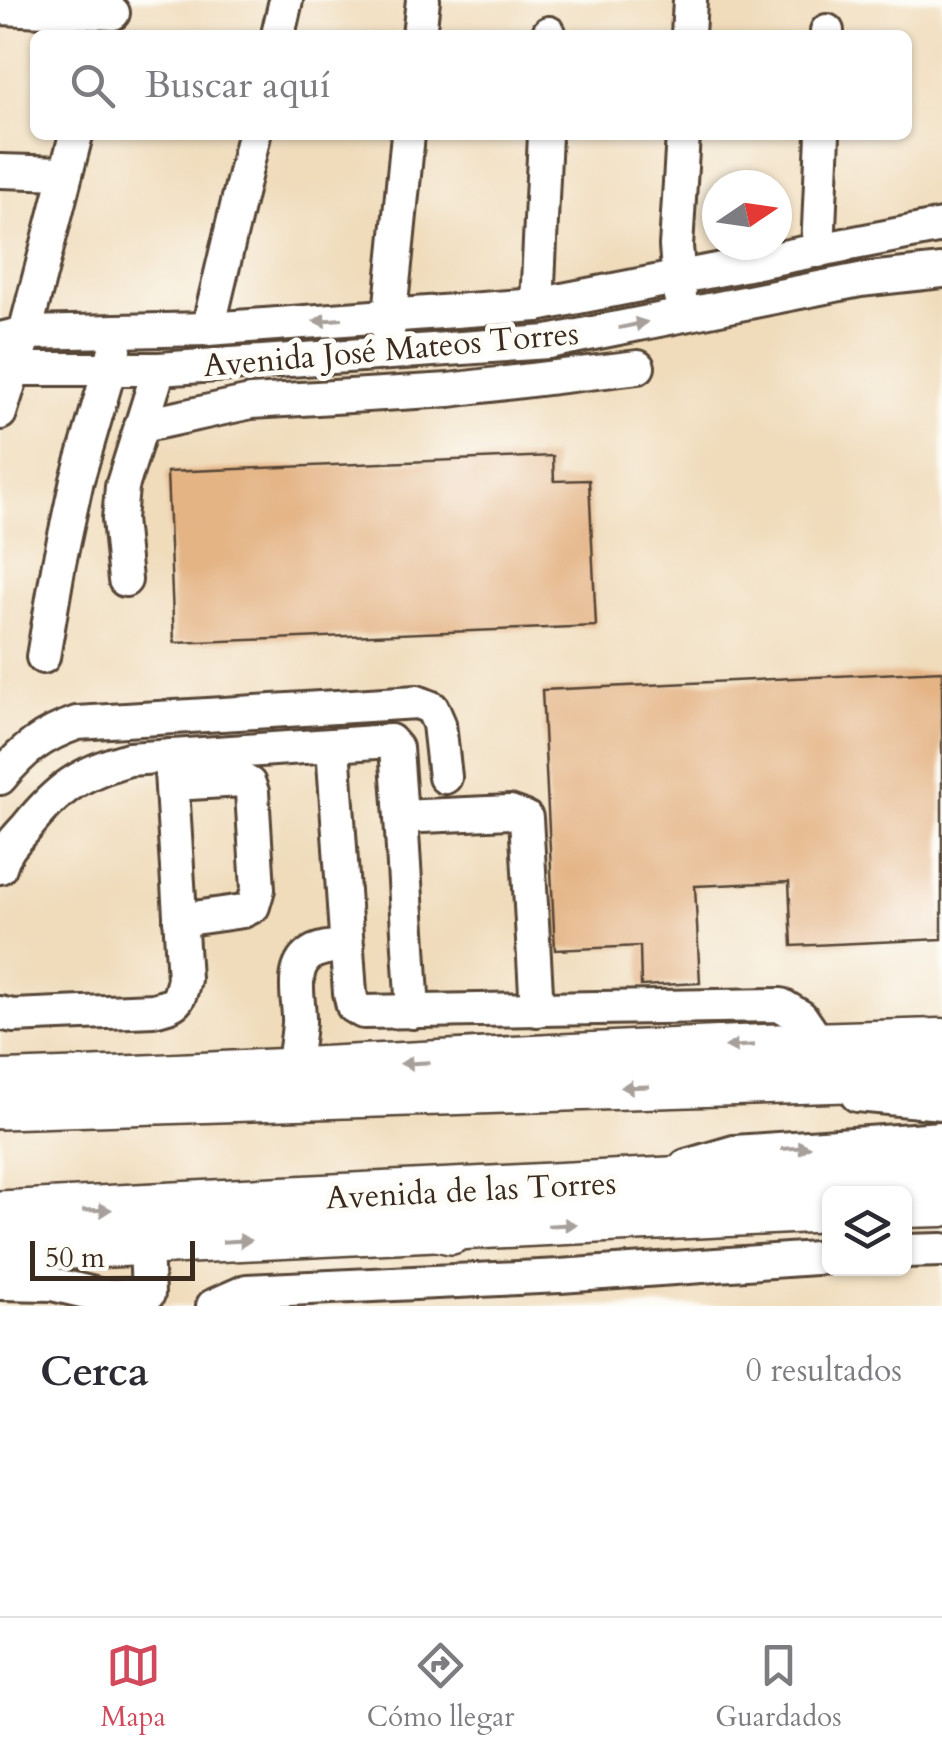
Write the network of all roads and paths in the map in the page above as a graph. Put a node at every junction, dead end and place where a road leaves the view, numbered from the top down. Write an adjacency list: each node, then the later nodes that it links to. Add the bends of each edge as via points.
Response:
1 (286, 0): 6 (street)
2 (423, 0): 7 (street)
3 (690, 0): 8 (street)
4 (0, 8): 5 (street)
5 (112, 16)
6 (279, 30)
7 (420, 30)
8 (688, 30)
9 (75, 140): 16 (street)
10 (253, 140): 26 (street)
11 (407, 140): 25 (street)
12 (545, 140): 22 (street)
13 (682, 140): 21 (street)
14 (823, 140): 19 (street)
15 (0, 171): 16 (street)
16 (65, 173): 31 (street)
17 (942, 196): 18 (street)
18 (934, 227): 19 (street, Avenida José Mateos Torres)
19 (818, 250): 21 (street, Avenida José Mateos Torres)
20 (942, 271): 24 (street, Avenida José Mateos Torres)
21 (678, 278): 22 (street, Avenida José Mateos Torres); 24 (street)
22 (538, 305): 23 (street, Avenida José Mateos Torres)
23 (460, 311): 25 (street, Avenida José Mateos Torres); 30 (street)
24 (682, 315): 28 (street, Avenida José Mateos Torres, one-way to 24)
25 (387, 316): 26 (street, Avenida José Mateos Torres, one-way to 26); 32 (street)
26 (208, 329): 27 (street, Avenida José Mateos Torres)
27 (118, 332): 31 (street, Avenida José Mateos Torres); 34 (street)
28 (565, 339): 29 (street, Avenida José Mateos Torres); 36 (street)
29 (508, 345): 30 (street, Avenida José Mateos Torres); 37 (street)
30 (461, 349): 32 (street, Avenida José Mateos Torres)
31 (10, 351): 34 (street, Avenida José Mateos Torres); 39 (street)
32 (388, 355): 35 (street, Avenida José Mateos Torres); 38 (street)
33 (638, 366): 36 (street)
34 (111, 369): 35 (street, Avenida José Mateos Torres); 42 (street, via 77,480)
35 (159, 369): 40 (street)
36 (565, 378): 37 (street)
37 (511, 384): 38 (street)
38 (395, 392): 40 (street, via 251,402)
39 (0, 413)
40 (140, 426): 41 (street, via 122,486)
41 (125, 580)
42 (43, 657)
43 (333, 746): 44 (street); 47 (street, via 390,741); 50 (street)
44 (171, 770): 48 (street, via 130,759 96,768 65,786); 49 (street); 49 (street, via 249,784 258,888 243,911)
45 (446, 777): 46 (street, via 440,724 432,708 417,702 77,723 25,748)
46 (0, 778)
47 (401, 817): 51 (street, via 510,812 526,818); 53 (street)
48 (1, 859)
49 (180, 920): 52 (street, via 184,979 174,1005)
50 (347, 946): 53 (street, via 353,1006 374,1014); 56 (street, via 310,954 301,964)
51 (537, 1010): 53 (street); 55 (street, via 781,1005 801,1017)
52 (0, 1012)
53 (413, 1012)
54 (942, 1039): 55 (main road)
55 (818, 1042): 56 (main road, one-way to 56)
56 (293, 1070): 58 (main road)
57 (942, 1076): 59 (highway)
58 (0, 1081)
59 (757, 1083): 60 (street); 61 (highway, one-way to 61)
60 (942, 1103)
61 (0, 1106)
62 (942, 1138): 64 (street, one-way to 62, via 734,1152)
63 (942, 1166): 64 (highway, Avenida de las Torres)
64 (634, 1182): 65 (highway, Avenida de las Torres)
65 (314, 1200): 69 (highway, Avenida de las Torres, one-way to 65); 70 (highway)
66 (942, 1206): 67 (main road)
67 (912, 1208)
68 (822, 1211): 70 (main road, one-way to 68)
69 (0, 1214)
70 (450, 1231): 71 (main road, one-way to 70)
71 (146, 1245): 73 (main road); 78 (street)
72 (942, 1250): 74 (street)
73 (0, 1252)
74 (912, 1252)
75 (822, 1257): 77 (street)
76 (0, 1284): 78 (street, via 52,1284)
77 (520, 1291): 79 (street, via 247,1290)
78 (148, 1300)
79 (213, 1306)

